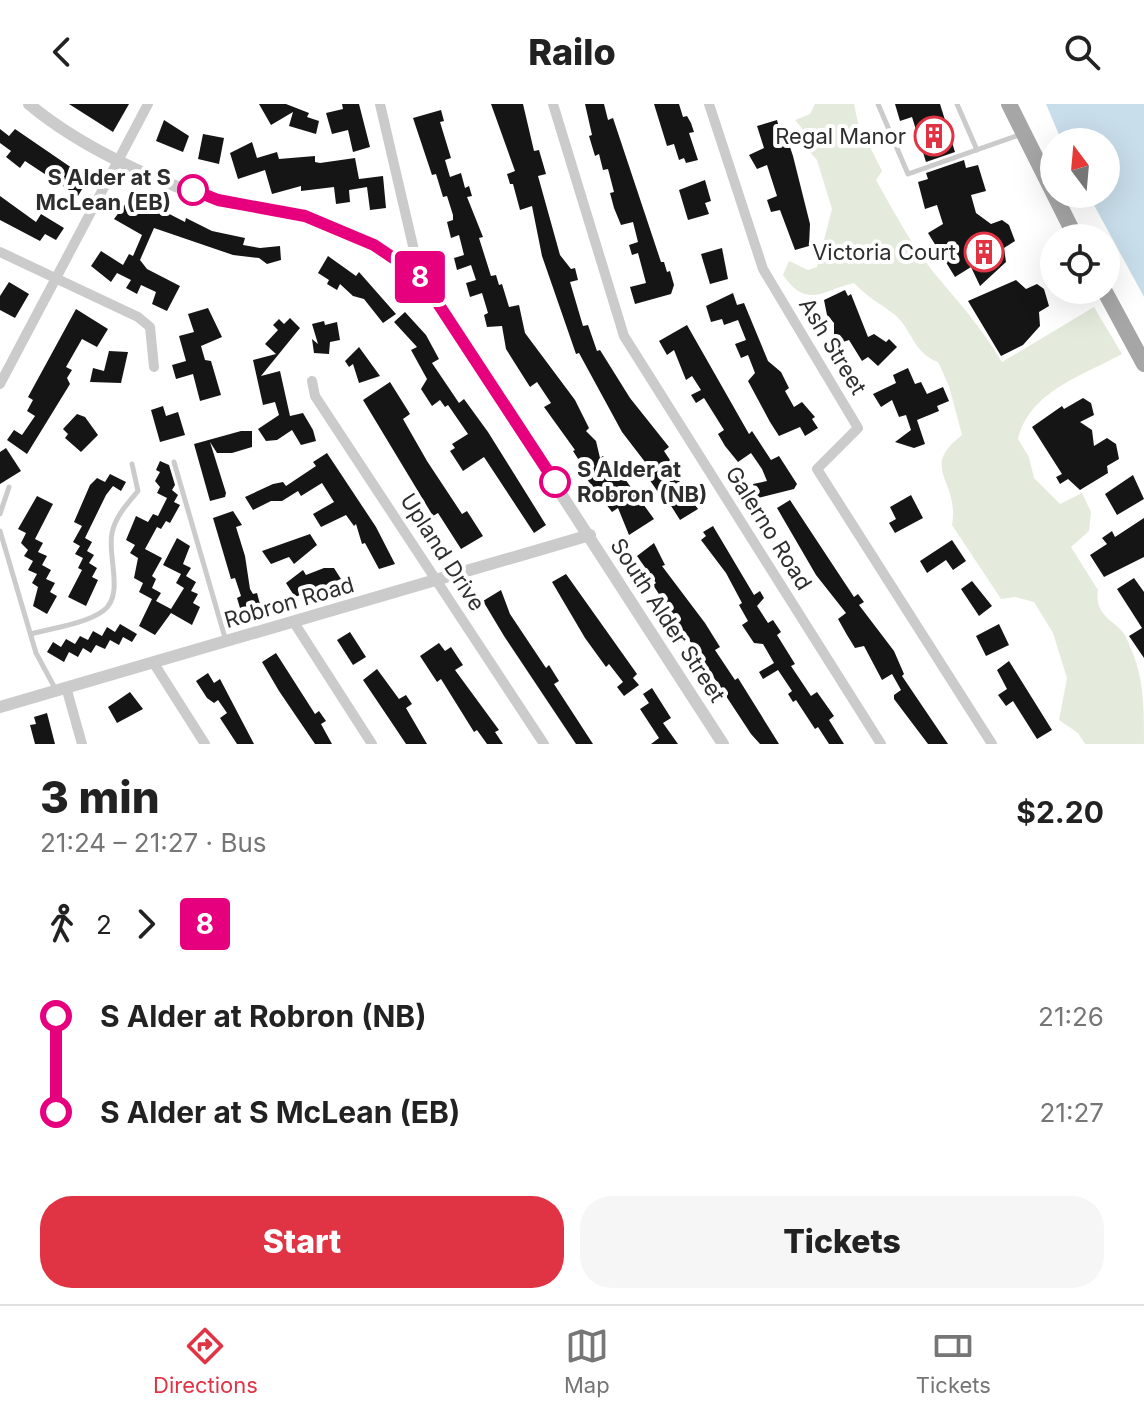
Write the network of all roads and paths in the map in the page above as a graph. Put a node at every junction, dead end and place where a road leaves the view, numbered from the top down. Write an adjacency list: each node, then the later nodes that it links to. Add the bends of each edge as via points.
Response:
1 (29, 104): 11 (street, South Alder Street)
2 (148, 104): 11 (street)
3 (380, 104): 14 (street)
4 (553, 104): 39 (street, Galerno Road, via 624,336)
5 (709, 104): 40 (street, Ash Street, via 763,269 858,428 817,469)
6 (878, 104): 10 (lane, via 908,174)
7 (957, 104): 10 (lane)
8 (1009, 104): 9 (main road)
9 (1023, 134): 10 (lane); 12 (main road)
10 (977, 150)
11 (119, 162): 14 (street, South Alder Street, via 218,200 305,216 374,245); 15 (street)
12 (1069, 224)
13 (0, 252): 15 (street)
14 (420, 276): 26 (street, South Alder Street)
15 (56, 280): 18 (street, via 150,327); 20 (street)
16 (1112, 304): 17 (main road)
17 (1144, 364)
18 (154, 367)
19 (312, 381): 27 (street, Upland Drive, via 315,396)
20 (0, 384)
21 (174, 462): 30 (lane)
22 (132, 464): 29 (lane, via 138,491 112,530 111,604 100,614)
23 (9, 487): 24 (lane)
24 (0, 514)
25 (0, 531): 29 (lane)
26 (590, 535): 27 (street, Robron Road); 38 (street, South Alder Street)
27 (437, 580): 28 (street, Robron Road); 37 (street, Upland Drive)
28 (293, 621): 30 (street, Robron Road); 36 (street)
29 (31, 634): 32 (lane, via 36,653)
30 (226, 641): 31 (street, Robron Road)
31 (153, 662): 32 (street, Robron Road); 35 (street)
32 (61, 689): 33 (street, Robron Road); 34 (street)
33 (0, 707)
34 (82, 744)
35 (205, 744)
36 (372, 744)
37 (544, 744)
38 (723, 744)
39 (881, 744)
40 (992, 744)

